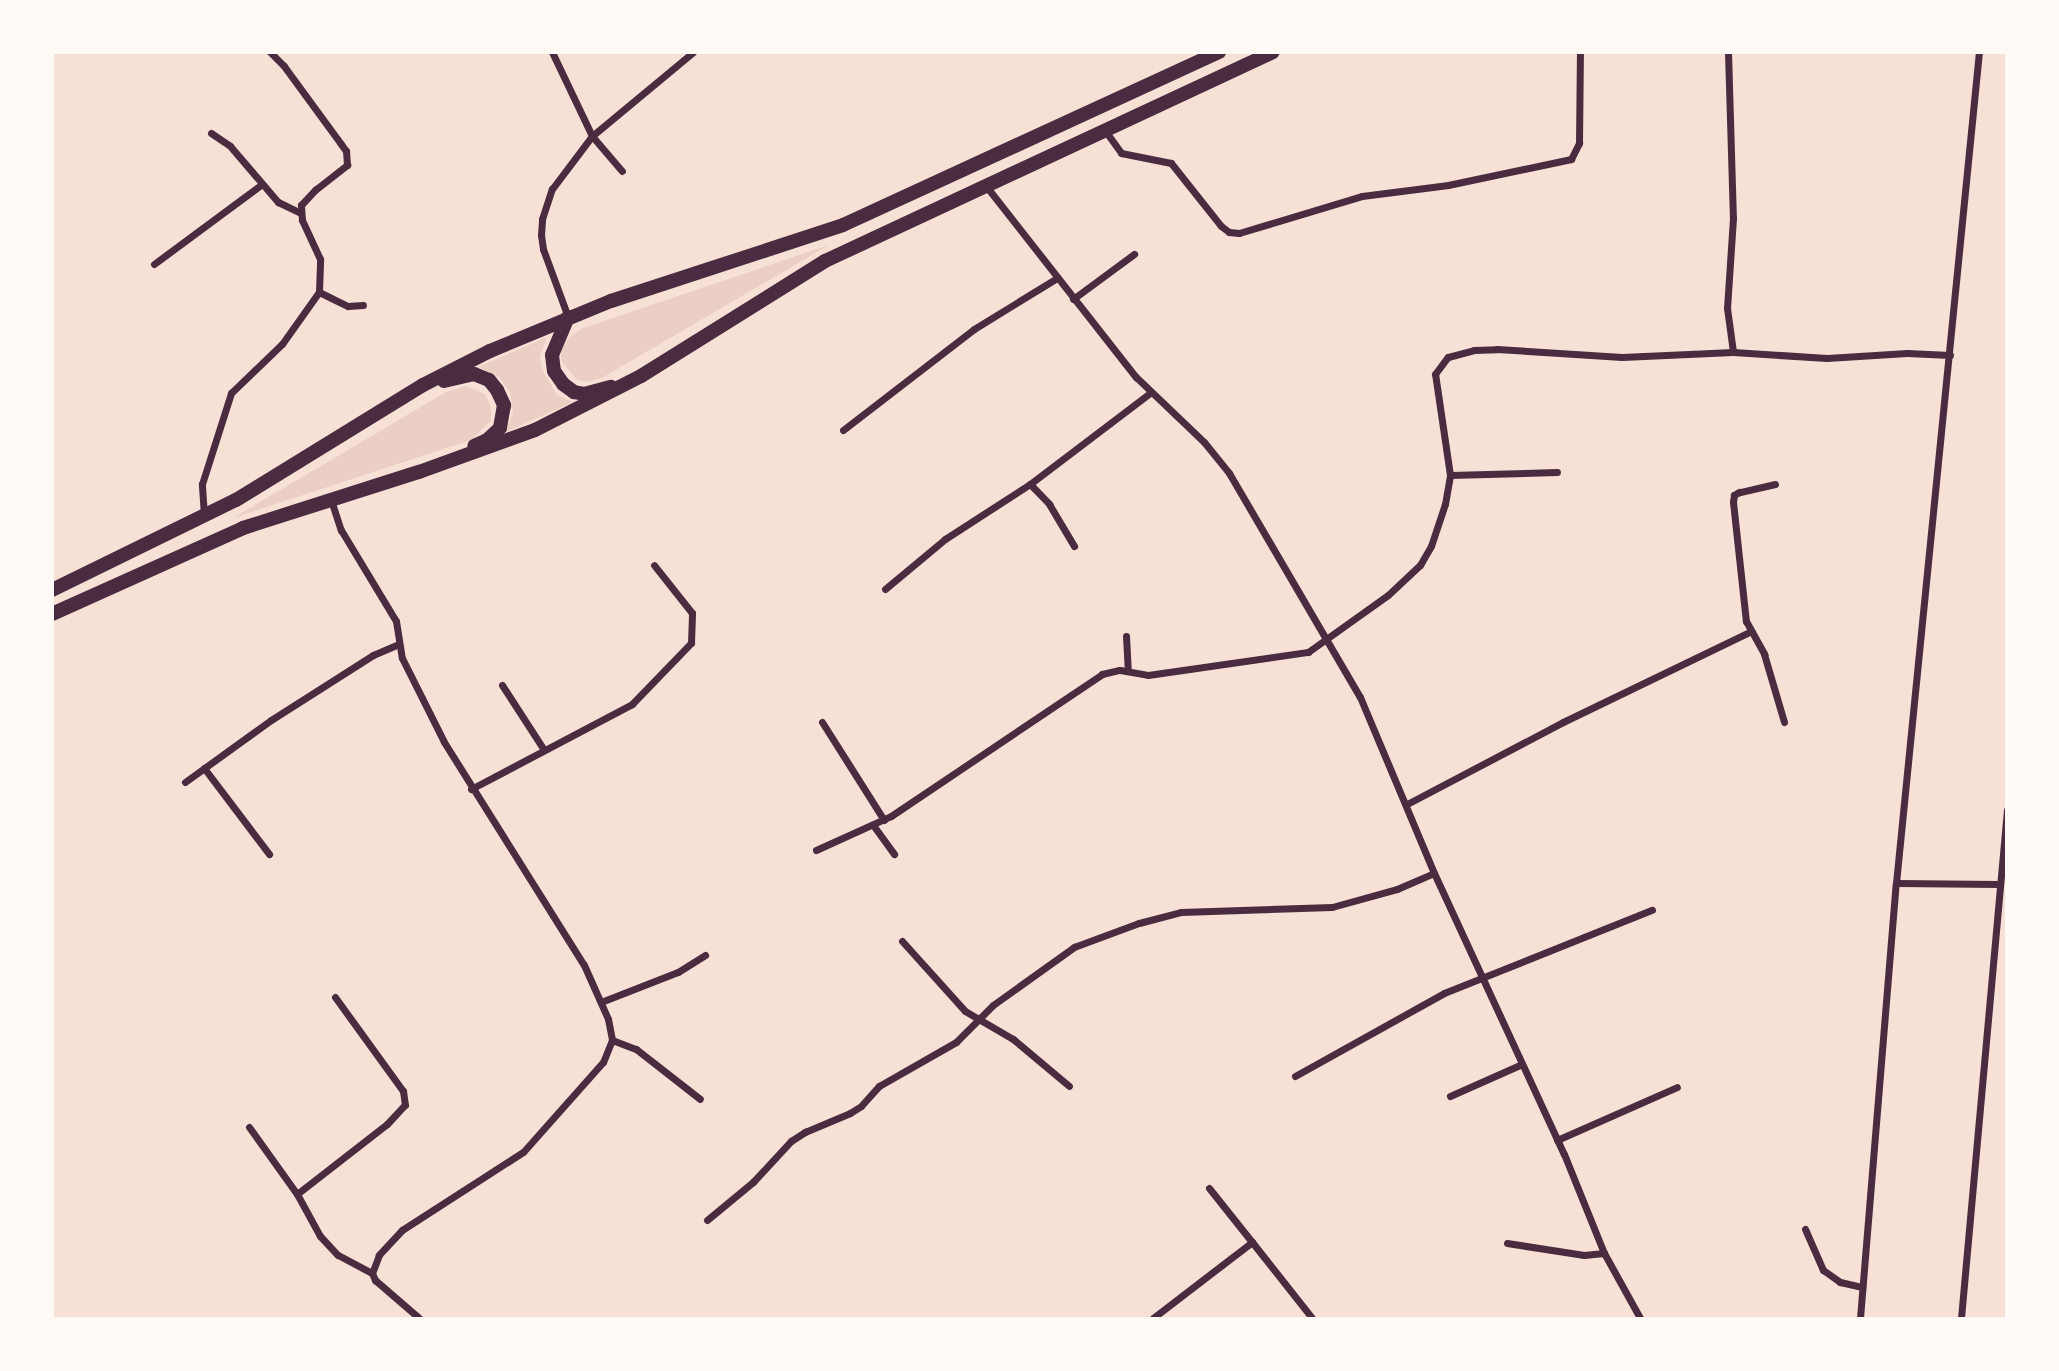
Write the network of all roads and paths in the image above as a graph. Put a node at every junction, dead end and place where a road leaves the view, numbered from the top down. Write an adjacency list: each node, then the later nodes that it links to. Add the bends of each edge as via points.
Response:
1 (270, 52): 15 (street, via 341,144 347,159 343,170 306,199)
2 (552, 52): 11 (street)
3 (694, 52): 11 (street)
4 (1273, 52): 10 (main road)
5 (1580, 52): 10 (street, via 1579,144 1571,159 1448,185 1362,196 1239,233 1221,226 1171,163 1121,153)
6 (1728, 52): 23 (street, via 1734,218 1727,308)
7 (1979, 52): 24 (street)
8 (1214, 54): 22 (main road, via 843,225)
9 (211, 132): 13 (street, via 230,146)
10 (1106, 132): 14 (main road)
11 (592, 136): 12 (street); 22 (street, via 552,189 542,219 543,249)
12 (622, 171)
13 (262, 184): 15 (street, via 278,202); 17 (street)
14 (985, 185): 18 (street); 25 (main road, via 825,261)
15 (301, 212): 19 (street, via 320,259)
16 (1134, 254): 20 (street)
17 (154, 264)
18 (1057, 278): 20 (street); 28 (street, via 974,329)
19 (319, 292): 21 (street, via 348,306); 35 (street, via 282,344 231,393 202,484)
20 (1073, 299): 26 (street)
21 (363, 304)
22 (568, 317): 25 (main road, via 552,355 554,371 563,384 584,394); 27 (main road, via 449,370)
23 (1733, 352): 24 (street, via 1827,358); 31 (street, via 1622,357 1497,349 1448,357 1435,374 1435,384)
24 (1950, 355): 61 (street)
25 (641, 376): 29 (main road, via 536,430)
26 (1150, 393): 32 (street); 43 (street, via 1229,473)
27 (392, 403): 29 (main road, via 458,375 474,374 489,380 504,405 500,428 487,440); 35 (main road)
28 (843, 430)
29 (419, 472): 34 (main road)
30 (1557, 472): 31 (street)
31 (1450, 475): 43 (street, via 1435,534 1420,565)
32 (1030, 484): 36 (street, via 1049,504); 38 (street, via 975,517)
33 (1775, 485): 41 (street, via 1734,495 1743,606)
34 (331, 499): 40 (main road, via 206,542); 44 (street, via 341,530 396,621)
35 (204, 516): 39 (main road)
36 (1074, 546)
37 (654, 565): 49 (street, via 692,613 691,643 632,704)
38 (884, 589)
39 (52, 590)
40 (52, 614)
41 (1751, 631): 48 (street, via 1764,654); 53 (street)
42 (1126, 636): 45 (street)
43 (1327, 640): 45 (street, via 1292,656 1148,675); 53 (street, via 1369,715)
44 (398, 644): 50 (street, via 373,655); 52 (street)
45 (1128, 671): 55 (street, via 1101,674)
46 (502, 685): 49 (street)
47 (822, 722): 55 (street)
48 (1784, 722)
49 (544, 750): 52 (street)
50 (204, 768): 51 (street); 58 (street)
51 (185, 782)
52 (471, 789): 68 (street, via 584,965)
53 (1406, 804): 60 (street)
54 (2007, 810): 62 (street)
55 (884, 820): 56 (street)
56 (873, 825): 57 (street); 59 (street)
57 (816, 850)
58 (269, 853)
59 (894, 854)
60 (1434, 873): 66 (street); 69 (street, via 1332,907 1181,912 1139,923 1074,947)
61 (1896, 883): 62 (street); 87 (street)
62 (2000, 884): 93 (street)
63 (1653, 910): 66 (street)
64 (902, 941): 69 (street, via 951,998)
65 (705, 956): 68 (street, via 678,972)
66 (1480, 976): 71 (street); 72 (street)
67 (335, 997): 80 (street, via 404,1091 405,1105)
68 (601, 1002): 70 (street)
69 (979, 1018): 73 (street, via 1013,1039); 81 (street, via 967,1034 879,1086 861,1106 791,1141 753,1182)
70 (612, 1040): 76 (street, via 636,1049); 86 (street, via 603,1062 523,1152 402,1230 379,1255)
71 (1520, 1065): 75 (street); 78 (street)
72 (1295, 1076)
73 (1069, 1086)
74 (1677, 1087): 78 (street)
75 (1450, 1096)
76 (700, 1099)
77 (249, 1127): 80 (street)
78 (1557, 1140): 85 (street)
79 (1209, 1188): 83 (street)
80 (297, 1194): 86 (street, via 310,1220 338,1255)
81 (707, 1220)
82 (1805, 1229): 87 (street, via 1818,1262 1831,1278)
83 (1252, 1242): 89 (street); 90 (street)
84 (1507, 1243): 85 (street, via 1584,1255)
85 (1604, 1253): 91 (street)
86 (372, 1273): 88 (street, via 384,1290)
87 (1862, 1287): 92 (street)
88 (419, 1318)
89 (1153, 1318)
90 (1312, 1318)
91 (1640, 1318)
92 (1860, 1318)
93 (1961, 1318)

